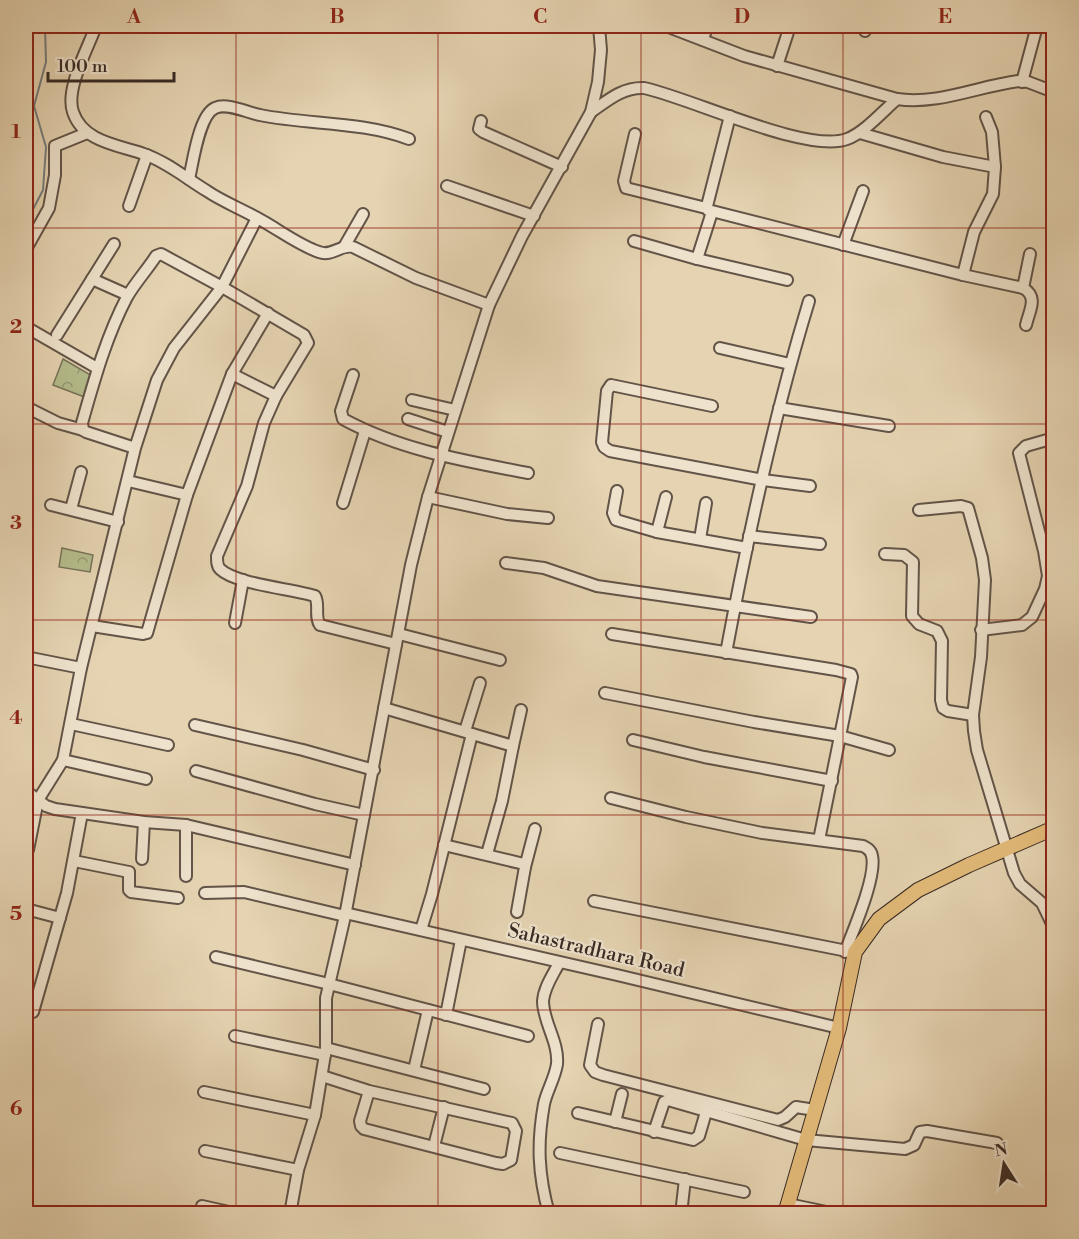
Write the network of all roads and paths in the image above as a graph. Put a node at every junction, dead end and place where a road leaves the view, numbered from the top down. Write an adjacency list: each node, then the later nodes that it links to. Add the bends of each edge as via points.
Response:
1 (96, 26): 18 (street, via 72,92 73,113)
2 (599, 26): 14 (street, via 601,50)
3 (666, 26): 9 (street)
4 (707, 26): 9 (street)
5 (790, 26): 10 (street)
6 (952, 26): 7 (street)
7 (965, 26)
8 (1037, 26): 11 (street)
9 (702, 40): 10 (street)
10 (777, 66): 13 (street)
11 (1022, 82): 12 (street); 13 (street, via 940,98)
12 (1053, 92)
13 (897, 99): 19 (street)
14 (591, 112): 15 (street, via 636,88); 23 (street)
15 (730, 116): 19 (street, via 818,141 836,142); 29 (street)
16 (986, 117): 24 (street, via 992,132)
17 (481, 121): 23 (street, via 479,127 483,132)
18 (87, 133): 22 (street); 37 (street, via 54,146 55,175 49,208)
19 (860, 133): 24 (street, via 943,157)
20 (635, 134): 29 (street, via 624,181 626,188)
21 (409, 139): 25 (street, via 377,130 270,117 219,106 211,111 201,130)
22 (147, 155): 25 (street); 28 (street)
23 (562, 167): 31 (street)
24 (995, 167): 40 (street, via 993,194 971,241)
25 (189, 179): 32 (street)
26 (447, 186): 31 (street)
27 (863, 191): 35 (street)
28 (129, 206)
29 (709, 210): 35 (street); 39 (street)
30 (363, 214): 36 (street)
31 (534, 216): 47 (street)
32 (257, 218): 36 (street, via 315,251 329,254); 43 (street)
33 (634, 241): 39 (street)
34 (114, 244): 41 (street)
35 (843, 245): 40 (street)
36 (344, 247): 47 (street)
37 (26, 249)
38 (1030, 254): 44 (street)
39 (697, 260): 42 (street)
40 (963, 274): 44 (street)
41 (92, 279): 45 (street); 51 (street)
42 (787, 280)
43 (222, 286): 45 (street, via 161,254); 48 (street); 69 (street, via 165,362)
44 (1023, 288): 49 (street, via 1033,299)
45 (128, 295): 54 (street)
46 (809, 301): 53 (street)
47 (489, 305): 62 (street)
48 (268, 314): 55 (street); 57 (street, via 304,335 308,343)
49 (1026, 325)
50 (26, 327): 54 (street)
51 (57, 335)
52 (720, 348): 53 (street)
53 (790, 364): 61 (street)
54 (97, 368): 65 (street)
55 (232, 374): 57 (street); 77 (street)
56 (353, 375): 66 (street, via 341,416)
57 (276, 396): 94 (street, via 247,486 217,556 221,570)
58 (412, 400): 62 (street)
59 (712, 406): 73 (street, via 611,385 602,442 610,451)
60 (26, 407): 65 (street)
61 (779, 408): 64 (street); 73 (street)
62 (455, 410): 67 (street)
63 (408, 419): 67 (street)
64 (889, 426)
65 (83, 430): 69 (street)
66 (365, 431): 70 (street); 80 (street)
67 (448, 432): 70 (street)
68 (1053, 438): 99 (street, via 1026,446 1019,453 1044,551 1048,576 1045,589 1028,622)
69 (135, 448): 74 (street)
70 (441, 456): 72 (street); 78 (street)
71 (81, 472): 83 (street)
72 (528, 473)
73 (763, 480): 75 (street); 88 (street)
74 (128, 481): 77 (street); 86 (street)
75 (810, 486)
76 (617, 491): 87 (street, via 615,519)
77 (186, 495): 98 (street, via 147,633)
78 (428, 497): 85 (street, via 507,514); 101 (street)
79 (666, 497): 87 (street)
80 (343, 503)
81 (706, 503): 89 (street)
82 (51, 505): 83 (street)
83 (71, 509): 86 (street)
84 (919, 510): 99 (street, via 968,508 984,572)
85 (548, 518)
86 (118, 522): 98 (street)
87 (657, 531): 89 (street)
88 (749, 536): 90 (street); 91 (street)
89 (700, 539): 91 (street)
90 (820, 544)
91 (747, 548): 95 (street)
92 (885, 554): 110 (street, via 904,555 913,562 912,616 919,624 937,631 942,640 943,708)
93 (506, 563): 95 (street, via 544,568 597,586)
94 (243, 580): 97 (street); 101 (street, via 313,595 320,625)
95 (735, 606): 96 (street); 102 (street)
96 (811, 617)
97 (236, 623)
98 (92, 626): 105 (street)
99 (981, 630): 110 (street)
100 (612, 634): 102 (street)
101 (398, 639): 104 (street); 108 (street)
102 (726, 653): 114 (street, via 849,673 852,677)
103 (26, 657): 105 (street)
104 (500, 660)
105 (81, 668): 111 (street)
106 (480, 683): 113 (street)
107 (605, 693): 114 (street)
108 (384, 708): 113 (street); 120 (street)
109 (521, 710): 117 (street)
110 (973, 715): 135 (street, via 977,750)
111 (71, 724): 116 (street); 119 (street)
112 (195, 725): 120 (street)
113 (469, 732): 117 (street); 134 (street)
114 (840, 736): 118 (street); 123 (street)
115 (633, 740): 123 (street)
116 (168, 745)
117 (513, 746): 137 (street)
118 (889, 750)
119 (63, 760): 122 (street); 126 (street)
120 (374, 770): 128 (street)
121 (196, 771): 128 (street)
122 (146, 779)
123 (832, 781): 133 (street)
124 (26, 790): 126 (street)
125 (611, 798): 133 (street, via 762,833)
126 (38, 800): 127 (street, via 50,808); 136 (street)
127 (82, 813): 129 (street); 139 (street)
128 (364, 814): 140 (street)
129 (144, 822): 130 (street); 138 (street)
130 (186, 825): 140 (street); 142 (street)
131 (1053, 828): 135 (main road)
132 (535, 829): 141 (street)
133 (819, 840): 153 (street, via 862,846 873,857)
134 (444, 845): 137 (street); 151 (street)
135 (1006, 849): 150 (street, via 1020,884 1042,903); 153 (main road, via 918,890 879,919)
136 (28, 850)
137 (487, 854): 141 (street, via 523,863)
138 (142, 859)
139 (74, 861): 144 (street, via 129,872 131,892); 149 (street)
140 (355, 865): 148 (street)
141 (525, 867): 147 (street)
142 (186, 876)
143 (205, 893): 148 (street, Sahastradhara Road, via 244,892)
144 (178, 898)
145 (594, 901): 153 (street)
146 (26, 909): 149 (street)
147 (517, 912)
148 (345, 915): 151 (street, Sahastradhara Road); 156 (street)
149 (60, 918): 158 (street)
150 (1053, 928)
151 (421, 930): 152 (street, Sahastradhara Road)
152 (461, 940): 155 (street, Sahastradhara Road); 159 (street)
153 (850, 952): 161 (main road)
154 (216, 957): 156 (street)
155 (560, 963): 161 (street, Sahastradhara Road); 190 (street, via 545,989 543,1003 557,1055 538,1148)
156 (329, 984): 157 (street); 164 (street)
157 (428, 1011): 159 (street); 165 (street)
158 (33, 1012)
159 (446, 1015): 163 (street)
160 (598, 1024): 172 (street, via 590,1065 595,1072 778,1120 796,1107)
161 (838, 1028): 172 (main road)
162 (235, 1036): 164 (street)
163 (528, 1036)
164 (326, 1052): 165 (street); 166 (street)
165 (414, 1070): 167 (street)
166 (322, 1076): 168 (street); 175 (street)
167 (484, 1089)
168 (369, 1091): 171 (street); 180 (street, via 360,1121 364,1129)
169 (204, 1092): 175 (street)
170 (622, 1094): 176 (street)
171 (444, 1107): 180 (street); 180 (street, via 512,1123 516,1131 511,1160 496,1163)
172 (815, 1110): 178 (main road)
173 (706, 1112): 177 (street, via 696,1140); 177 (street, via 665,1101); 178 (street)
174 (578, 1113): 176 (street)
175 (315, 1115): 183 (street)
176 (615, 1122): 177 (street)
177 (654, 1132)
178 (806, 1140): 179 (street, via 905,1149 914,1145 920,1132 927,1131); 187 (main road)
179 (997, 1143)
180 (434, 1146)
181 (205, 1151): 183 (street)
182 (560, 1153): 184 (street)
183 (298, 1170): 189 (street)
184 (685, 1179): 185 (street); 191 (street)
185 (744, 1192)
186 (202, 1206): 188 (street)
187 (786, 1209): 192 (street)
188 (238, 1214)
189 (290, 1214)
190 (549, 1214)
191 (681, 1214)
192 (836, 1214)

